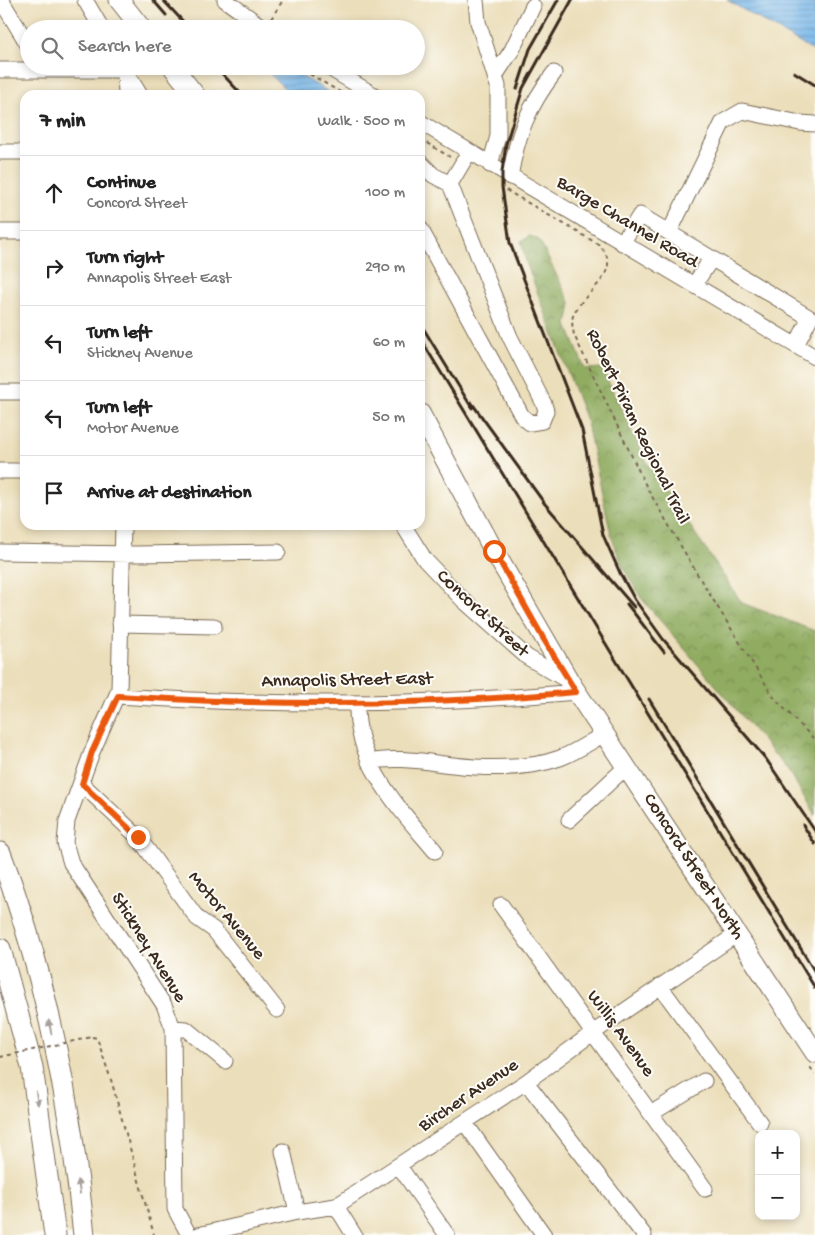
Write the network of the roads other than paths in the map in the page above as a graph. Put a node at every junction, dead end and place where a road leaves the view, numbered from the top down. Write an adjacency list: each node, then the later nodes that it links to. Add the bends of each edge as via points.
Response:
1 (1, 0): 10 (street)
2 (85, 0): 7 (street)
3 (119, 0): 8 (main road)
4 (225, 0): 9 (street)
5 (476, 0): 18 (street, via 478,22)
6 (533, 6): 18 (street, via 512,50)
7 (97, 20)
8 (135, 20)
9 (261, 20)
10 (20, 31)
11 (20, 69): 12 (street)
12 (0, 70)
13 (554, 73): 30 (street, via 525,117)
14 (125, 75): 19 (street)
15 (128, 75): 20 (street)
16 (179, 75): 21 (main road)
17 (341, 75): 22 (street)
18 (495, 76): 28 (street, via 498,136)
19 (126, 90)
20 (137, 90)
21 (191, 90)
22 (366, 90)
23 (815, 124): 34 (street, via 742,111 723,122)
24 (425, 126): 27 (street, Barge Channel Road)
25 (0, 152): 26 (street)
26 (20, 152)
27 (466, 158): 28 (street, Barge Channel Road); 31 (street)
28 (490, 165): 30 (street, Barge Channel Road)
29 (425, 167): 31 (street)
30 (506, 182): 36 (street, Barge Channel Road)
31 (450, 184): 35 (street, via 510,338 544,404 546,411 542,421 530,423 522,416)
32 (0, 232): 33 (street)
33 (20, 232)
34 (670, 232): 36 (street, via 640,215); 37 (street)
35 (425, 237)
36 (622, 243): 38 (street, Barge Channel Road)
37 (712, 258): 38 (street); 39 (street)
38 (694, 285): 40 (street, Barge Channel Road)
39 (813, 318): 40 (street)
40 (796, 345): 41 (street, Barge Channel Road)
41 (815, 357)
42 (0, 392): 43 (street)
43 (20, 392)
44 (425, 422): 54 (main road, Concord Street, via 494,551)
45 (0, 470): 46 (street)
46 (20, 471)
47 (123, 530): 51 (street)
48 (406, 530): 54 (street, Concord Street, via 425,560 464,601 527,657)
49 (0, 552): 51 (street)
50 (278, 552): 51 (street)
51 (123, 553): 52 (street)
52 (120, 624): 53 (street); 55 (street)
53 (214, 626)
54 (573, 687): 56 (street, Annapolis Street East); 57 (main road, Concord Street North)
55 (118, 696): 56 (street, Annapolis Street East); 60 (street, Stickney Avenue, via 92,752)
56 (357, 703): 58 (street, via 358,728)
57 (604, 734): 58 (street, via 561,758 512,768 400,759); 59 (main road, Concord Street North)
58 (369, 762): 62 (street, via 392,799)
59 (626, 767): 61 (street); 65 (main road, Concord Street North)
60 (82, 784): 68 (street, Motor Avenue, via 138,837 197,918 214,930); 69 (street, Stickney Avenue, via 67,822 65,842 71,863 164,1005)
61 (569, 820)
62 (435, 851)
63 (0, 853): 86 (highway, one-way to 63, via 70,1126 48,1017)
64 (500, 905): 70 (street, Willis Avenue)
65 (737, 934): 67 (street, Bircher Avenue); 71 (main road, Concord Street North)
66 (0, 949): 81 (highway, one-way to 81, via 32,1067)
67 (660, 986): 70 (street, Bircher Avenue); 77 (street)
68 (277, 1010)
69 (173, 1028): 72 (street, via 186,1030); 87 (street, Stickney Avenue, via 174,1209)
70 (594, 1032): 74 (street, Bircher Avenue); 75 (street, Willis Avenue)
71 (815, 1053)
72 (225, 1061)
73 (704, 1081): 75 (street)
74 (526, 1082): 76 (street, Bircher Avenue); 92 (street)
75 (652, 1113): 80 (street, Willis Avenue)
76 (465, 1123): 79 (street, Bircher Avenue); 91 (street)
77 (760, 1123)
78 (283, 1151): 83 (street)
79 (399, 1166): 82 (street, Bircher Avenue); 90 (street)
80 (705, 1188)
81 (50, 1189): 84 (highway); 85 (highway)
82 (336, 1206): 83 (street, Bircher Avenue); 89 (street)
83 (297, 1212): 88 (street, Bircher Avenue)
84 (47, 1235)
85 (55, 1235)
86 (84, 1235)
87 (189, 1235)
88 (198, 1235)
89 (354, 1235)
90 (447, 1235)
91 (544, 1235)
92 (644, 1235)

